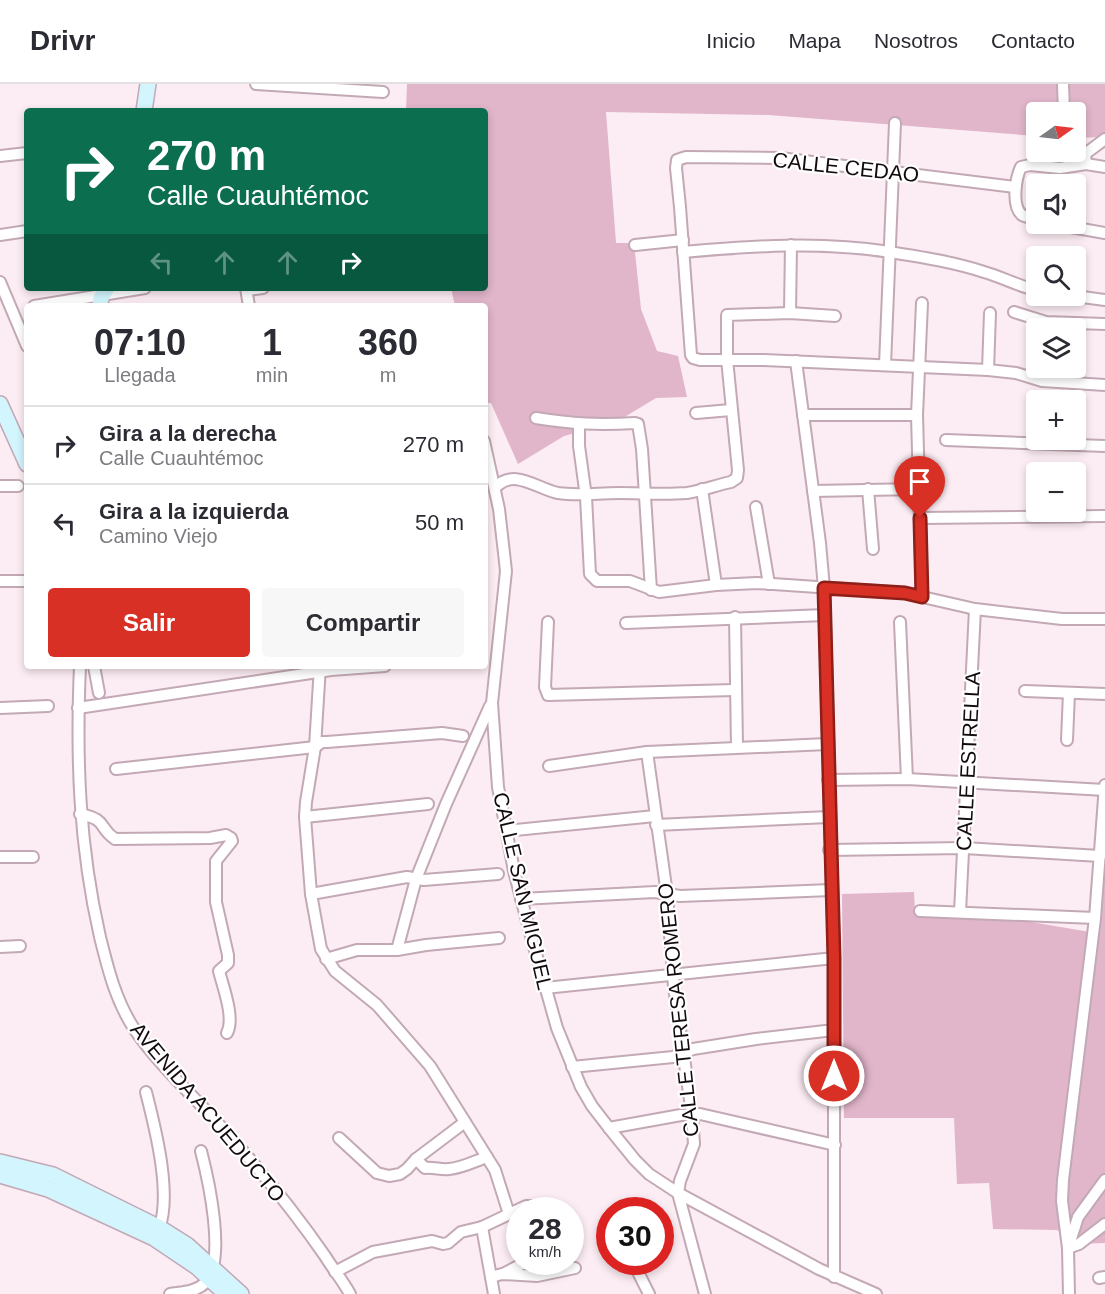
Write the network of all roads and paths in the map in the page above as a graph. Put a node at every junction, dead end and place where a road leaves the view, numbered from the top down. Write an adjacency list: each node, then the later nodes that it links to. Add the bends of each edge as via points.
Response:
1 (148, 84): 6 (main road)
2 (256, 84): 4 (street)
3 (1063, 84): 5 (street)
4 (383, 92)
5 (1064, 102)
6 (144, 108)
7 (895, 123): 14 (street)
8 (1105, 139): 11 (street)
9 (24, 153): 10 (street)
10 (0, 156)
11 (1086, 159): 13 (street)
12 (1077, 162): 15 (street, via 1060,168 1024,166)
13 (1105, 167)
14 (893, 172): 15 (street, CALLE CEDAO); 21 (street, CALLE CEDAO, via 780,158 686,157 678,160 675,168); 25 (street)
15 (1015, 187): 16 (street, via 1020,213)
16 (1026, 215)
17 (1086, 230): 19 (street)
18 (24, 231): 20 (street)
19 (1105, 233)
20 (0, 235)
21 (682, 240): 22 (street); 24 (street)
22 (635, 245)
23 (791, 245): 24 (street); 25 (street); 37 (street)
24 (683, 252): 42 (street, via 689,349 693,358 699,360)
25 (889, 252): 27 (street, via 984,272); 44 (street)
26 (0, 282): 35 (street)
27 (1026, 288)
28 (129, 291): 29 (street)
29 (103, 296): 32 (street)
30 (1086, 297): 31 (street)
31 (1105, 300)
32 (55, 303)
33 (922, 303): 45 (street)
34 (24, 308): 35 (street)
35 (12, 310): 41 (street)
36 (1014, 312): 40 (street, via 1046,322)
37 (790, 313): 39 (street); 42 (street, via 727,315)
38 (990, 313): 46 (street)
39 (835, 316)
40 (1105, 324)
41 (24, 338)
42 (728, 359): 43 (street); 49 (street)
43 (796, 361): 44 (street); 51 (street)
44 (885, 365): 45 (street)
45 (920, 368): 46 (street); 52 (street)
46 (988, 370): 47 (street, via 1042,381)
47 (1105, 385)
48 (0, 404): 57 (main road)
49 (731, 410): 50 (street); 62 (street, via 736,478)
50 (696, 413)
51 (803, 415): 52 (street); 65 (street)
52 (917, 416): 64 (street)
53 (536, 418): 54 (street)
54 (579, 425): 66 (street); 67 (street, via 638,424)
55 (946, 440): 56 (street)
56 (1105, 446)
57 (24, 457)
58 (488, 458): 61 (street, CALLE SAN MIGUEL)
59 (0, 486): 60 (street)
60 (18, 486)
61 (495, 488): 66 (street, via 515,478 557,492); 94 (street, CALLE SAN MIGUEL, via 507,571)
62 (702, 489): 67 (street); 75 (street)
63 (868, 489): 64 (street); 65 (street); 71 (street)
64 (919, 489): 70 (street)
65 (813, 491): 76 (street)
66 (585, 493): 67 (street); 77 (street, via 591,577 597,581 630,581)
67 (645, 495): 77 (street)
68 (756, 507): 74 (street)
69 (1105, 516): 70 (street)
70 (920, 518): 78 (street)
71 (873, 549)
72 (0, 581): 73 (street)
73 (24, 581)
74 (769, 584): 75 (street); 76 (street)
75 (716, 585): 77 (street, via 667,592)
76 (824, 588): 78 (street); 80 (street)
77 (651, 590)
78 (922, 597): 79 (street)
79 (975, 609): 82 (street, via 1062,619); 108 (street, CALLE ESTRELLA)
80 (825, 615): 81 (street); 100 (street)
81 (735, 617): 85 (street); 89 (street)
82 (1105, 619)
83 (548, 622): 89 (street, via 546,694 550,696)
84 (900, 622): 106 (street)
85 (626, 623)
86 (80, 669): 97 (street, AVENIDA ACUEDUCTO)
87 (95, 669): 91 (street)
88 (319, 669): 97 (street); 101 (street)
89 (734, 690): 102 (street)
90 (1025, 691): 92 (street)
91 (99, 693)
92 (1070, 693): 93 (street); 99 (street)
93 (1105, 694)
94 (492, 703): 116 (street, CALLE SAN MIGUEL, via 496,772); 123 (street)
95 (48, 705): 96 (street)
96 (0, 708)
97 (78, 708): 112 (street, AVENIDA ACUEDUCTO)
98 (463, 736): 101 (street, via 442,732 322,742)
99 (1067, 740)
100 (827, 744): 102 (street); 107 (street)
101 (315, 747): 105 (street); 113 (street)
102 (737, 747): 103 (street)
103 (647, 752): 104 (street); 115 (street, CALLE TERESA ROMERO)
104 (549, 766)
105 (116, 769)
106 (907, 779): 107 (street); 108 (street)
107 (828, 780): 114 (street)
108 (968, 782): 110 (street); 117 (street, CALLE ESTRELLA)
109 (1105, 785): 110 (street)
110 (1105, 790): 119 (street)
111 (428, 804): 113 (street)
112 (80, 814): 140 (street, via 102,822 114,839 226,835 231,838 216,861 216,902 228,955 228,963 219,970 228,1006); 162 (street, AVENIDA ACUEDUCTO, via 94,912 122,1008 161,1062 272,1184)
113 (305, 817): 125 (street)
114 (829, 817): 115 (street); 118 (street)
115 (656, 821): 116 (street); 126 (street, CALLE TERESA ROMERO)
116 (506, 831): 127 (street, CALLE SAN MIGUEL)
117 (964, 848): 118 (street); 119 (street); 129 (street, CALLE ESTRELLA)
118 (830, 850): 124 (street)
119 (1100, 856): 130 (street)
120 (0, 857): 121 (street)
121 (33, 857)
122 (498, 874): 123 (street)
123 (416, 879): 125 (street, via 407,877); 134 (street)
124 (831, 890): 126 (street); 135 (street)
125 (311, 894): 136 (street)
126 (667, 894): 127 (street); 137 (street, CALLE TERESA ROMERO)
127 (521, 899): 138 (street, CALLE SAN MIGUEL)
128 (920, 911): 129 (street)
129 (960, 912): 130 (street)
130 (1095, 918): 161 (street, via 1063,1180)
131 (499, 938): 134 (street)
132 (20, 946): 133 (street)
133 (0, 947)
134 (398, 950): 136 (street, via 357,950)
135 (834, 958): 137 (street); 139 (street)
136 (326, 960): 145 (street, via 377,1005 410,1041)
137 (672, 974): 138 (street); 141 (street, CALLE TERESA ROMERO)
138 (545, 988): 142 (street, CALLE SAN MIGUEL)
139 (834, 1030): 141 (street, via 745,1041); 148 (street)
140 (227, 1033)
141 (683, 1054): 142 (street); 144 (street, CALLE TERESA ROMERO)
142 (572, 1067): 146 (street, CALLE SAN MIGUEL, via 592,1106)
143 (146, 1092): 160 (street, via 165,1195)
144 (692, 1114): 146 (street); 148 (street); 155 (street, CALLE TERESA ROMERO, via 694,1144)
145 (465, 1122): 150 (street); 151 (street)
146 (609, 1128): 155 (street, CALLE SAN MIGUEL, via 649,1174)
147 (339, 1138): 151 (street, via 380,1175 400,1174)
148 (835, 1145): 168 (street)
149 (201, 1151): 164 (street, via 213,1207)
150 (488, 1157): 151 (street, via 443,1170 425,1168); 156 (street)
151 (416, 1159)
152 (0, 1162): 160 (main road, via 54,1175)
153 (0, 1175): 160 (main road, via 48,1189)
154 (1105, 1180): 161 (street, via 1078,1217)
155 (678, 1193): 168 (street, CALLE SAN MIGUEL); 175 (street)
156 (506, 1206)
157 (506, 1215): 159 (street)
158 (1105, 1224): 161 (street)
159 (482, 1227): 162 (street, via 461,1232 448,1243 432,1241 373,1252); 167 (street)
160 (157, 1233): 164 (main road)
161 (1068, 1248): 177 (street)
162 (335, 1272): 172 (street, AVENIDA ACUEDUCTO)
163 (506, 1272): 167 (street)
164 (212, 1273): 169 (street, via 193,1291); 170 (main road); 171 (main road)
165 (539, 1275): 167 (street)
166 (640, 1275): 174 (street)
167 (497, 1276): 173 (street)
168 (834, 1276): 176 (street, CALLE SAN MIGUEL)
169 (170, 1294)
170 (226, 1294)
171 (242, 1294)
172 (350, 1294)
173 (494, 1294)
174 (650, 1294)
175 (705, 1294)
176 (876, 1294)
177 (1069, 1294)

